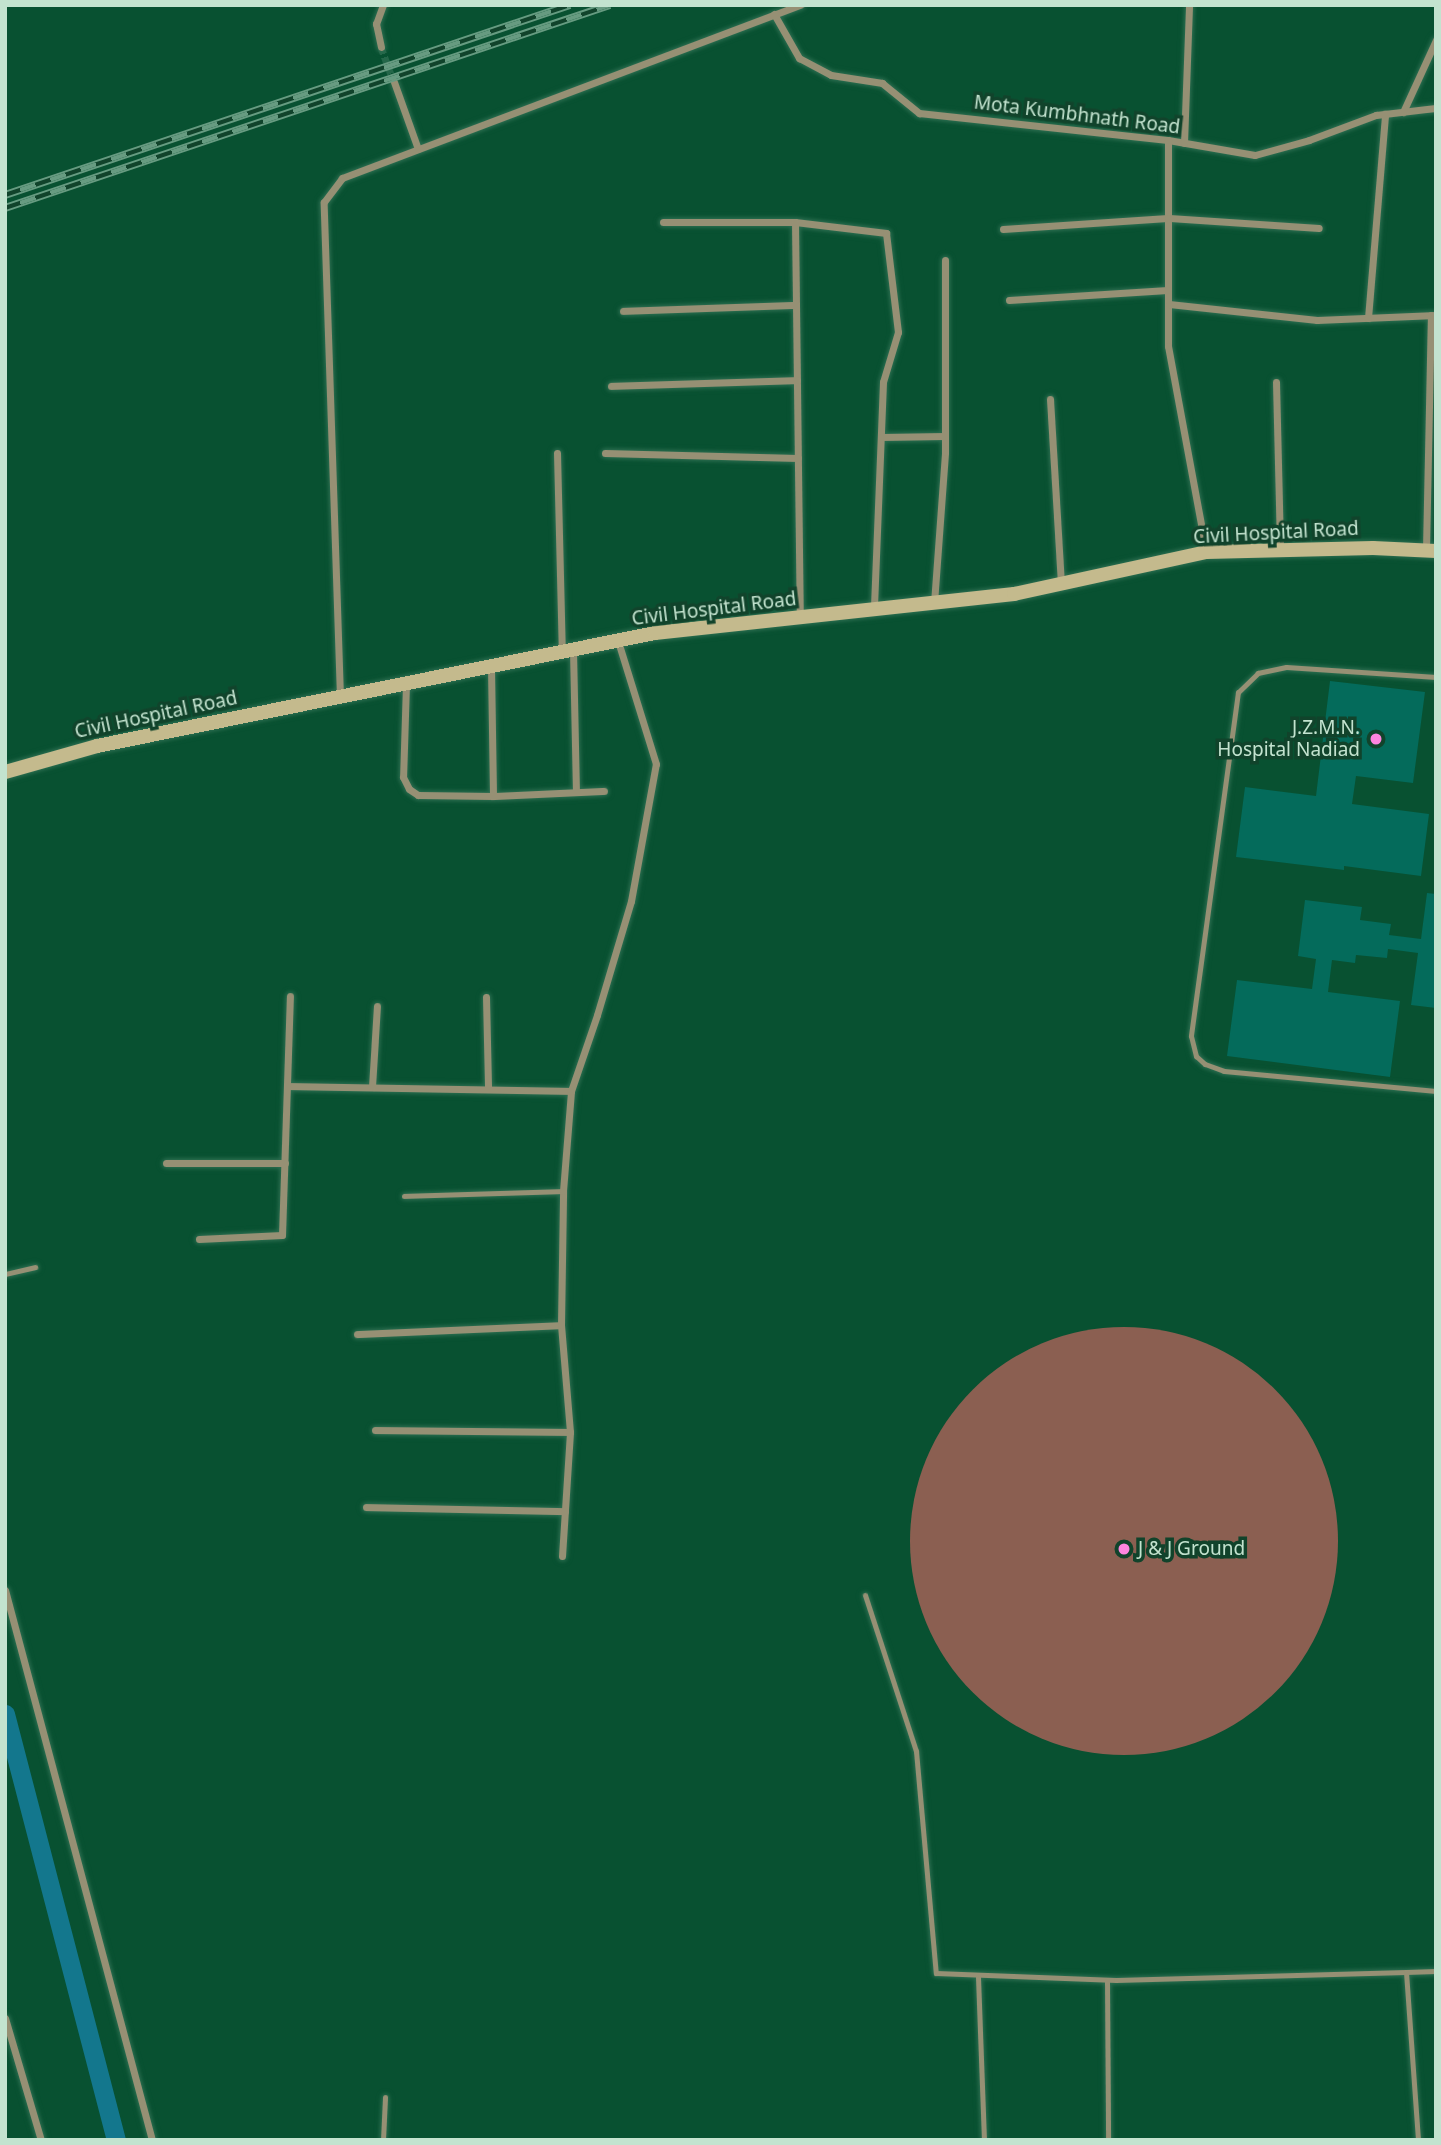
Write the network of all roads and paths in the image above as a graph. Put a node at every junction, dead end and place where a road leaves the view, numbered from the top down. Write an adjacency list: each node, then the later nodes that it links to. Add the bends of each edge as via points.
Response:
1 (383, 5): 6 (street, via 376,24)
2 (800, 5): 4 (street)
3 (1189, 5): 12 (street)
4 (774, 14): 11 (street, Mota Kumbhnath Road, via 799,58 831,75 882,83 919,113); 13 (street)
5 (1436, 40): 9 (street)
6 (381, 47)
7 (394, 82): 13 (street)
8 (1436, 108): 9 (street, Mota Kumbhnath Road)
9 (1404, 112): 10 (street, Mota Kumbhnath Road)
10 (1385, 114): 12 (street, Mota Kumbhnath Road, via 1255,155); 26 (street)
11 (1168, 140): 12 (street, Mota Kumbhnath Road); 14 (street)
12 (1184, 144)
13 (418, 149): 48 (street, via 342,178 324,202)
14 (1168, 218): 17 (street); 18 (street); 20 (street)
15 (663, 222): 16 (street)
16 (795, 222): 23 (street); 32 (street, via 886,233 898,332 883,382)
17 (1319, 228)
18 (1003, 229)
19 (945, 260): 31 (street)
20 (1168, 290): 21 (street); 22 (street)
21 (1009, 300)
22 (1169, 304): 26 (street, via 1317,320); 38 (street, via 1168,346)
23 (796, 305): 24 (street); 27 (street)
24 (623, 311)
25 (1434, 315): 26 (street); 37 (street)
26 (1368, 318)
27 (797, 380): 29 (street); 35 (street)
28 (1276, 382): 36 (street)
29 (611, 386)
30 (1049, 399): 39 (street)
31 (945, 436): 32 (street); 40 (street)
32 (881, 437): 41 (street)
33 (557, 453): 44 (street)
34 (605, 453): 35 (street)
35 (798, 458): 42 (street)
36 (1280, 550): 37 (street, Civil Hospital Road); 38 (street, Civil Hospital Road)
37 (1431, 551)
38 (1206, 552): 39 (street, Civil Hospital Road)
39 (1061, 584): 40 (street, Civil Hospital Road)
40 (934, 603): 41 (street, Civil Hospital Road)
41 (874, 609): 42 (street, Civil Hospital Road)
42 (800, 617): 43 (street, Civil Hospital Road)
43 (618, 641): 44 (street, Civil Hospital Road); 59 (street, via 656,764 631,901)
44 (568, 651): 45 (street, Civil Hospital Road); 51 (street)
45 (491, 666): 47 (street, Civil Hospital Road); 52 (street)
46 (1436, 677): 60 (lane, via 1286,667 1258,673 1238,692 1191,1036 1196,1056 1224,1071)
47 (405, 684): 48 (street, Civil Hospital Road); 52 (street, via 403,777 409,789 418,795)
48 (340, 697): 49 (street, Civil Hospital Road, via 97,746)
49 (5, 772)
50 (604, 791): 51 (street)
51 (576, 792): 52 (street)
52 (493, 796)
53 (290, 996): 56 (street)
54 (486, 997): 58 (street)
55 (377, 1006): 57 (street)
56 (289, 1086): 57 (street); 62 (street)
57 (372, 1087): 58 (street)
58 (488, 1087): 59 (street)
59 (571, 1091): 63 (street)
60 (1436, 1091)
61 (166, 1163): 62 (street)
62 (285, 1163): 65 (street, via 282,1235)
63 (563, 1191): 64 (lane); 68 (street)
64 (404, 1196)
65 (199, 1239)
66 (35, 1267): 67 (lane)
67 (5, 1273)
68 (561, 1325): 69 (street); 71 (street)
69 (357, 1335)
70 (374, 1430): 71 (street)
71 (570, 1432): 73 (street)
72 (366, 1507): 73 (street)
73 (565, 1511): 74 (street)
74 (562, 1556)
75 (5, 1590): 86 (street)
76 (865, 1595): 79 (lane, via 916,1751 933,1967 942,1975)
77 (1436, 1971): 78 (lane)
78 (1406, 1972): 80 (lane); 90 (lane)
79 (978, 1977): 80 (lane); 88 (lane)
80 (1107, 1980): 89 (lane)
81 (5, 2018): 83 (street)
82 (5, 2050): 83 (street)
83 (15, 2050): 85 (street)
84 (385, 2097): 87 (lane)
85 (41, 2140)
86 (152, 2140)
87 (383, 2140)
88 (984, 2140)
89 (1108, 2140)
90 (1418, 2140)

